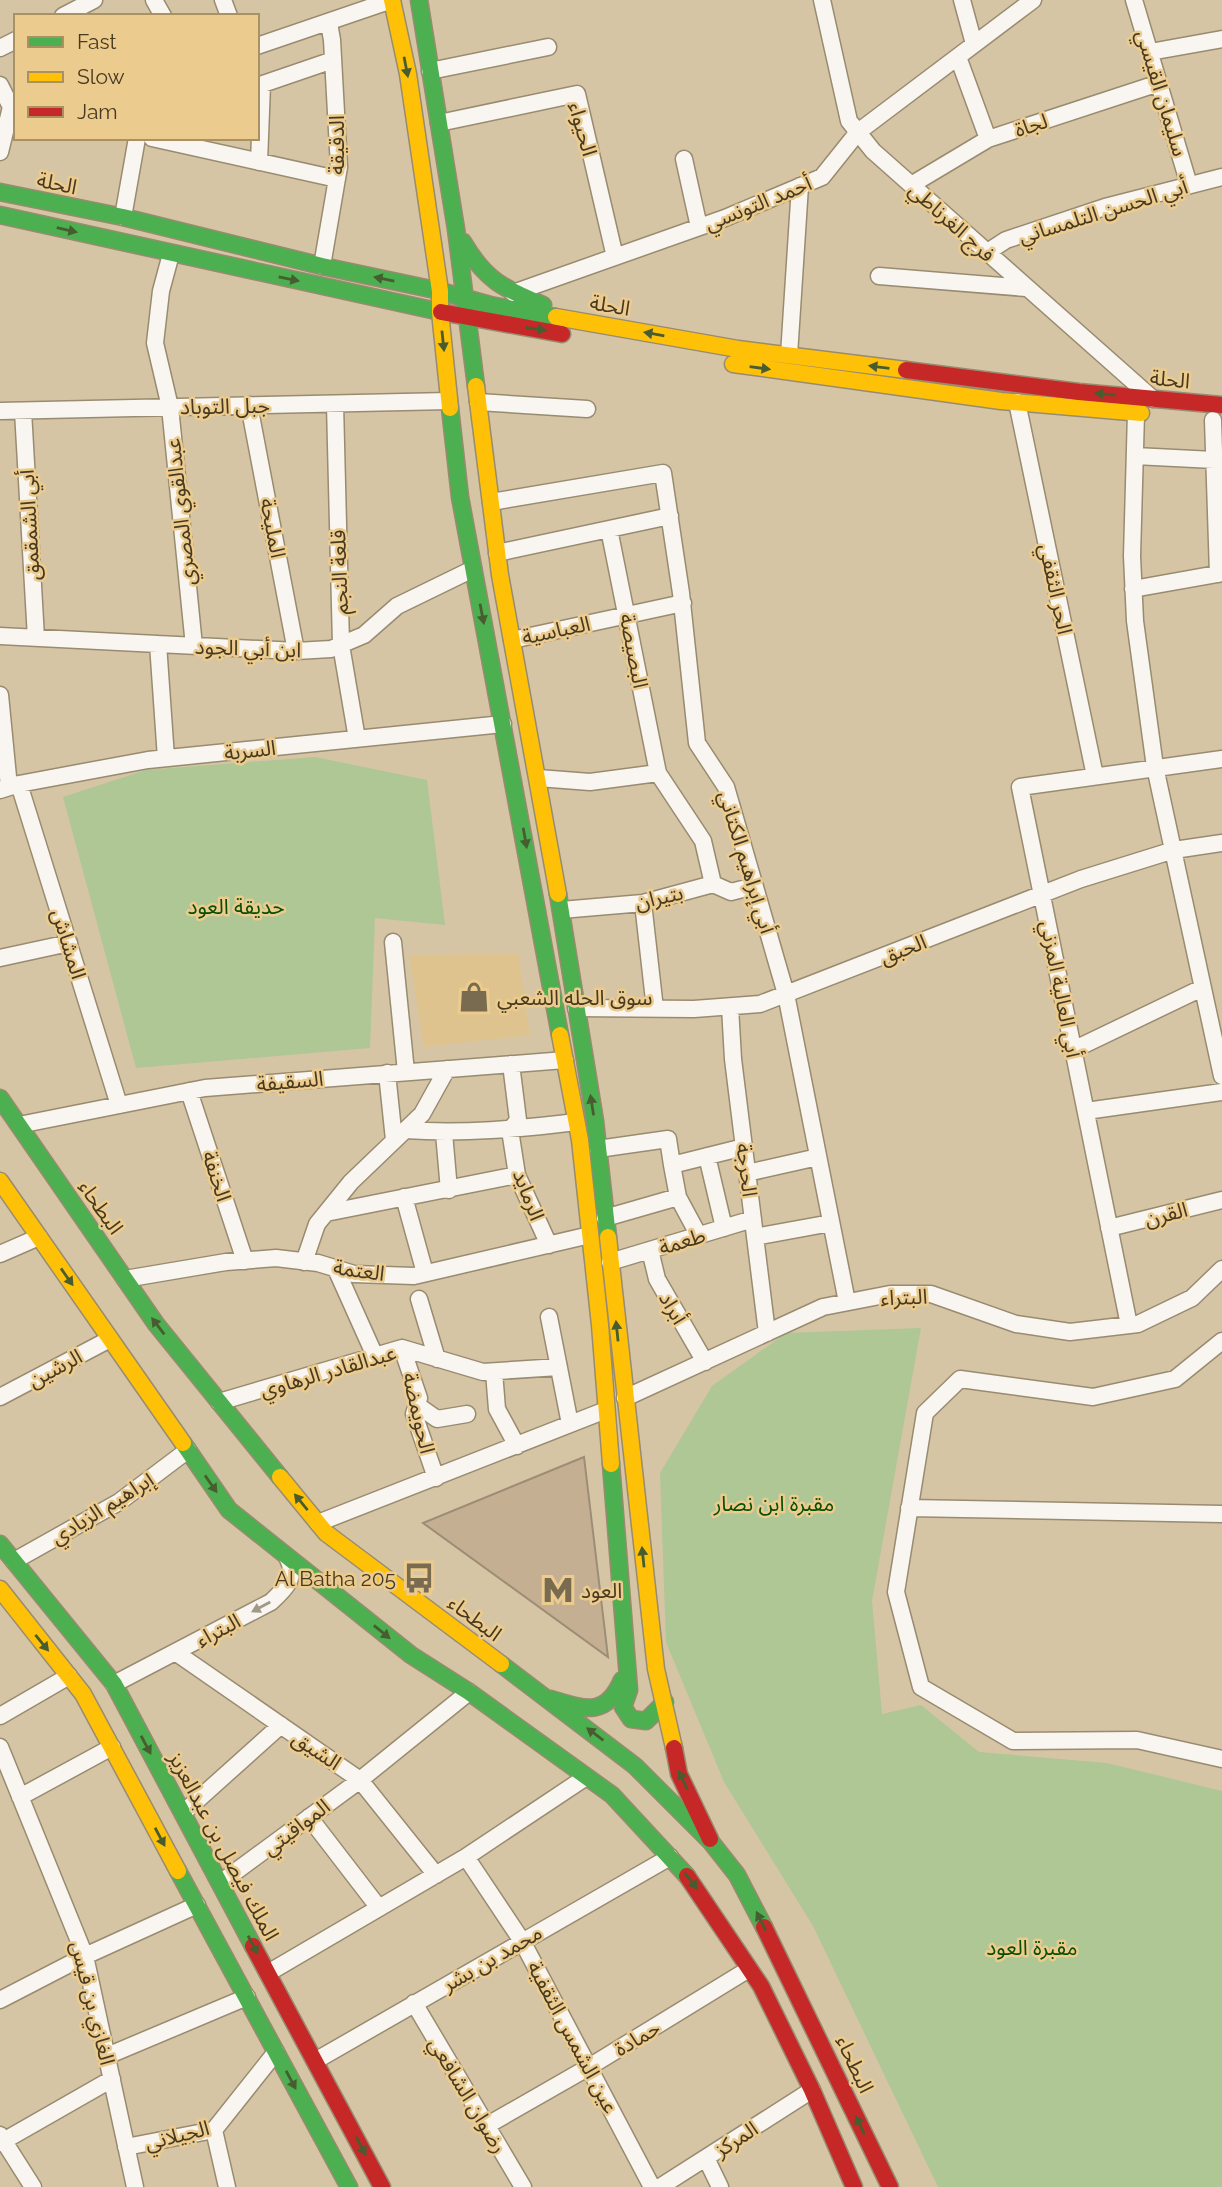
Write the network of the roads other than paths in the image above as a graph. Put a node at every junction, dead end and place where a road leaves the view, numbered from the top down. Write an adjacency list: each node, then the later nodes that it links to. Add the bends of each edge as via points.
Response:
1 (94, 0): 8 (street)
2 (392, 0): 9 (street); 47 (street, one-way to 47, via 408,74)
3 (419, 0): 17 (street)
4 (822, 0): 23 (street, فرج الغرناطي, via 849,121)
5 (962, 0): 11 (street)
6 (1033, 0): 11 (street, أحمد التونسي)
7 (1134, 0): 14 (street, سليمان القيسي)
8 (67, 14)
9 (329, 23): 12 (street); 16 (street, الدقيقة)
10 (1222, 39): 14 (street)
11 (974, 44): 15 (street, أحمد التونسي)
12 (259, 45)
13 (548, 47): 17 (street)
14 (1150, 52): 18 (street, سليمان القيسي)
15 (958, 57): 23 (street, أحمد التونسي); 24 (street)
16 (333, 60): 20 (street); 32 (street, الدقيقة)
17 (430, 71): 22 (street)
18 (1159, 83): 24 (street, لجاة); 34 (street, سليمان القيسي)
19 (0, 85): 21 (street)
20 (260, 86): 30 (street)
21 (13, 107): 28 (street)
22 (439, 123): 40 (street); 43 (street, الحيواء, via 577,94)
23 (858, 132): 33 (street, فرج الغرناطي); 35 (street, أحمد التونسي, via 822,177)
24 (988, 139): 33 (street, لجاة)
25 (137, 140): 38 (street)
26 (168, 140): 27 (street)
27 (193, 143): 30 (street)
28 (0, 152)
29 (684, 159): 39 (street)
30 (259, 162): 32 (street)
31 (1222, 177): 34 (street, أبي الحسن التلمساني)
32 (337, 180): 44 (street, الدقيقة)
33 (911, 185): 41 (street, فرج الغرناطي)
34 (1189, 185): 41 (street, أبي الحسن التلمساني, via 1006,240)
35 (800, 186): 39 (street, أحمد التونسي); 53 (street)
36 (0, 192): 38 (street, الحلة)
37 (0, 215): 42 (street, الحلة, one-way to 42)
38 (123, 217): 44 (street, الحلة)
39 (699, 227): 43 (street, أحمد التونسي)
40 (456, 229): 48 (street, via 477,268); 49 (street)
41 (986, 253): 46 (street, فرج الغرناطي)
42 (171, 254): 50 (street, الحلة, one-way to 50); 61 (street, عبدالقوي المصري, via 155,343)
43 (615, 257): 48 (street, أحمد التونسي)
44 (322, 266): 47 (street, الحلة, one-way to 44)
45 (879, 276): 46 (street)
46 (1026, 288): 54 (street, فرج الغرناطي)
47 (440, 291): 49 (street, الحلة); 50 (street)
48 (513, 293): 52 (street)
49 (465, 298): 51 (street); 52 (street, الحلة)
50 (440, 312): 51 (street, الحلة); 55 (street, one-way to 55)
51 (467, 317): 56 (street); 57 (street, الحلة, one-way to 57, via 740,365)
52 (577, 321): 53 (street, الحلة, one-way to 52)
53 (789, 355): 54 (street, الحلة, one-way to 53)
54 (1153, 399): 60 (street, الحلة)
55 (449, 401): 58 (street, جبل التوباد); 73 (street)
56 (478, 402): 62 (street); 69 (street)
57 (1017, 402): 65 (street, الحلة); 92 (street, الحر الثقفي)
58 (335, 404): 59 (street, جبل التوباد); 82 (street, قلعة النجم)
59 (249, 405): 61 (street, جبل التوباد); 84 (street, المليحة)
60 (1222, 405)
61 (170, 407): 64 (street, جبل التوباد); 83 (street, عبدالقوي المصري)
62 (587, 409)
63 (0, 411): 64 (street, جبل التوباد)
64 (23, 411): 79 (street, أبي الشمقمق)
65 (1136, 413): 66 (street, الحلة); 67 (street)
66 (1218, 421): 68 (street)
67 (1135, 456): 68 (street); 75 (street)
68 (1214, 460): 74 (street)
69 (491, 502): 70 (street, أبي إبراهيم الكتاني, via 663,473); 72 (street)
70 (670, 516): 71 (street); 76 (street, أبي إبراهيم الكتاني)
71 (609, 529): 72 (street); 77 (street, البصيصة)
72 (497, 553): 80 (street)
73 (473, 569): 82 (street, ابن أبي الجود, via 397,606 363,635); 86 (street, one-way to 86)
74 (1220, 574): 75 (street)
75 (1133, 589): 90 (street)
76 (682, 603): 77 (street, العباسية); 98 (street, أبي إبراهيم الكتاني, via 697,743 726,787)
77 (626, 615): 80 (street, العباسية); 91 (street, البصيصة)
78 (0, 636): 79 (street, ابن أبي الجود)
79 (36, 638): 81 (street, ابن أبي الجود)
80 (512, 640): 93 (street)
81 (158, 644): 83 (street, ابن أبي الجود); 88 (street)
82 (341, 645): 84 (street, ابن أبي الجود); 87 (street, قلعة النجم)
83 (194, 646): 84 (street, ابن أبي الجود)
84 (296, 651)
85 (0, 695): 94 (street, المشاش)
86 (503, 724): 87 (street, السربة); 112 (street, one-way to 112)
87 (357, 739): 88 (street, السربة)
88 (166, 758): 94 (street, السربة)
89 (1222, 759): 90 (street, أبي العالية المزني)
90 (1155, 767): 92 (street, أبي العالية المزني); 96 (street)
91 (658, 773): 93 (street, via 590,782); 97 (street, البصيصة, via 703,841)
92 (1095, 776): 99 (street, أبي العالية المزني, via 1020,787)
93 (538, 778): 101 (street)
94 (9, 787): 103 (street, المشاش)
95 (1222, 843): 96 (street, الحبق)
96 (1174, 850): 99 (street, الحبق); 105 (street)
97 (713, 884): 98 (street, بتيران, via 731,892); 100 (street, بتيران)
98 (754, 886): 106 (street, أبي إبراهيم الكتاني)
99 (1042, 894): 106 (street, الحبق); 111 (street, أبي العالية المزني)
100 (643, 903): 101 (street, بتيران); 109 (street)
101 (561, 910): 108 (street)
102 (393, 942): 115 (street)
103 (69, 943): 104 (street); 121 (street, المشاش)
104 (0, 958)
105 (1202, 988): 110 (street); 111 (street)
106 (786, 994): 107 (street, الحبق, via 760,1004); 131 (street, أبي إبراهيم الكتاني)
107 (730, 1007): 109 (street, الحبق); 128 (street, الحرجة)
108 (576, 1008): 109 (street, الحبق); 129 (street, one-way to 108)
109 (654, 1009)
110 (1214, 1012): 117 (street)
111 (1073, 1050): 122 (street, أبي العالية المزني)
112 (565, 1060): 113 (street, السقيفة); 123 (street)
113 (511, 1064): 114 (street, السقيفة); 125 (street, الرمايد, via 518,1120)
114 (447, 1069): 115 (street, السقيفة); 127 (street, via 422,1114)
115 (406, 1072): 116 (street, السقيفة)
116 (387, 1073): 118 (street, السقيفة); 127 (street)
117 (1222, 1076)
118 (189, 1091): 121 (street, السقيفة); 153 (street, الخنفة)
119 (1222, 1092): 122 (street)
120 (0, 1098): 124 (street, البطحاء)
121 (119, 1105): 124 (street, السقيفة)
122 (1086, 1111): 145 (street, أبي العالية المزني)
123 (576, 1122): 125 (street); 146 (street)
124 (19, 1125): 159 (street, البطحاء)
125 (510, 1130): 126 (street); 134 (street, الرمايد)
126 (444, 1133): 127 (street); 136 (street)
127 (400, 1135): 140 (street)
128 (744, 1147): 130 (street); 133 (street, الحرجة)
129 (598, 1149): 132 (street, via 668,1139); 141 (street)
130 (707, 1156): 132 (street); 144 (street)
131 (818, 1157): 133 (street); 143 (street, أبي إبراهيم الكتاني)
132 (672, 1165): 138 (street)
133 (747, 1173): 142 (street, الحرجة)
134 (517, 1175): 136 (street); 150 (street, الرمايد)
135 (0, 1181): 148 (street)
136 (449, 1190): 137 (street)
137 (404, 1197): 140 (street); 158 (street)
138 (678, 1197): 141 (street); 147 (street)
139 (1222, 1200): 145 (street, القرن)
140 (326, 1213): 154 (street, via 317,1224)
141 (605, 1218): 155 (street)
142 (753, 1219): 144 (street, طعمة); 149 (street, الحرجة)
143 (831, 1223): 149 (street); 161 (street, أبي إبراهيم الكتاني)
144 (724, 1228): 147 (street, طعمة)
145 (1109, 1228): 163 (street, أبي العالية المزني)
146 (590, 1235): 150 (street, العتمة); 177 (street)
147 (699, 1236): 151 (street, طعمة)
148 (39, 1237): 152 (street); 165 (street, one-way to 165)
149 (755, 1237): 164 (street, الحرجة)
150 (549, 1245): 158 (street, العتمة)
151 (650, 1250): 155 (street, طعمة); 170 (street, أبراد, via 657,1279)
152 (0, 1254)
153 (245, 1261): 154 (street, العتمة, via 276,1258); 159 (street, العتمة)
154 (304, 1262): 156 (street, العتمة)
155 (610, 1262): 174 (street, one-way to 155)
156 (336, 1269): 158 (street, العتمة, via 354,1274); 168 (street)
157 (1222, 1269): 163 (street, البتراء, via 1192,1298)
158 (425, 1273)
159 (125, 1279): 175 (street, البطحاء, one-way to 159)
160 (419, 1299): 169 (street)
161 (847, 1302): 163 (street, البتراء, via 890,1294 931,1294 1016,1324 1070,1332); 164 (street, البتراء, via 823,1307)
162 (549, 1317): 171 (street)
163 (1129, 1325)
164 (767, 1333): 170 (street, البتراء)
165 (110, 1339): 173 (street, الرشين); 181 (street)
166 (1222, 1341): 183 (street, via 1175,1379 1093,1397 960,1379 925,1413)
167 (402, 1348): 168 (street, عبدالقادر الرهاوي); 169 (street, عبدالقادر الرهاوي); 176 (street, الحويمضة, via 419,1398)
168 (375, 1356): 175 (street, عبدالقادر الرهاوي)
169 (437, 1359): 172 (street, عبدالقادر الرهاوي)
170 (705, 1362): 174 (street, البتراء)
171 (559, 1367): 172 (street, عبدالقادر الرهاوي); 179 (street)
172 (494, 1371): 180 (street, via 497,1409)
173 (0, 1396)
174 (625, 1398): 196 (street, one-way to 174, via 656,1669)
175 (219, 1402): 185 (street, البطحاء, one-way to 175)
176 (417, 1405): 178 (street, via 437,1419); 182 (street, الحويمضة, via 414,1414)
177 (606, 1410): 179 (street); 191 (street)
178 (467, 1414)
179 (570, 1424): 180 (street)
180 (517, 1446): 182 (street)
181 (188, 1450): 187 (street, one-way to 187, via 229,1510); 188 (street, إبراهيم الزيادي, via 119,1502)
182 (436, 1478): 185 (street)
183 (909, 1508): 184 (street); 201 (street, via 896,1592 921,1687 1013,1741 1137,1740)
184 (1222, 1514)
185 (318, 1524): 195 (street, البطحاء)
186 (0, 1544): 188 (street, الملك فيصل بن عبدالعزيز)
187 (286, 1555): 190 (street, البتراء, one-way to 190, via 292,1577 271,1602); 194 (street, one-way to 194, via 411,1655)
188 (14, 1561): 193 (street, الملك فيصل بن عبدالعزيز)
189 (0, 1589): 192 (street, one-way to 192)
190 (175, 1652): 193 (street, البتراء); 198 (street, الشيق)
191 (627, 1663): 195 (street, via 621,1685 608,1704 587,1709); 196 (street, via 629,1690 623,1707 631,1719 646,1721)
192 (69, 1676): 197 (street); 200 (street)
193 (114, 1684): 205 (street, الملك فيصل بن عبدالعزيز, one-way to 205)
194 (469, 1692): 202 (street); 203 (street, المواقيتي)
195 (546, 1697): 207 (street, البطحاء, one-way to 195, via 635,1766)
196 (665, 1702): 207 (street, one-way to 196, via 679,1774)
197 (0, 1716)
198 (281, 1725): 203 (street, الشيق); 205 (street)
199 (0, 1747): 204 (street, الغازي بن قيس)
200 (112, 1747): 204 (street); 212 (street, one-way to 212)
201 (1222, 1759)
202 (586, 1777): 208 (street); 209 (street, via 612,1796)
203 (360, 1780): 206 (street, المواقيتي); 210 (street, الشيق)
204 (20, 1797): 215 (street, الغازي بن قيس)
205 (183, 1813): 211 (street, الملك فيصل بن عبدالعزيز)
206 (309, 1817): 211 (street, المواقيتي); 213 (street)
207 (711, 1842): 242 (street, البطحاء, one-way to 207, via 756,1909)
208 (466, 1857): 210 (street); 214 (street, عين الشمس الثقفية)
209 (670, 1857): 214 (street, محمد بن بشر); 216 (street, one-way to 216, via 693,1883)
210 (436, 1875): 213 (street)
211 (220, 1883): 217 (street, الملك فيصل بن عبدالعزيز, one-way to 217)
212 (197, 1905): 215 (street); 218 (street)
213 (379, 1908): 217 (street)
214 (522, 1941): 220 (street, محمد بن بشر); 224 (street, عين الشمس الثقفية)
215 (85, 1955): 219 (street); 222 (street, الغازي بن قيس)
216 (749, 1969): 224 (street, حمادة); 226 (street)
217 (268, 1973): 223 (street, الملك فيصل بن عبدالعزيز)
218 (247, 1997): 221 (street); 222 (street)
219 (0, 2000)
220 (414, 2003): 223 (street, محمد بن بشر); 227 (street, رضوان الشافعي)
221 (276, 2052): 228 (street, الجيلاني); 235 (street, one-way to 235)
222 (107, 2056): 225 (street, الغازي بن قيس)
223 (315, 2061): 236 (street, الملك فيصل بن عبدالعزيز, one-way to 236)
224 (589, 2067): 227 (street, حمادة); 238 (street, عين الشمس الثقفية)
225 (112, 2079): 229 (street); 230 (street, الغازي بن قيس)
226 (812, 2090): 231 (street, المركز); 241 (street)
227 (486, 2126): 237 (street, رضوان الشافعي)
228 (215, 2130): 230 (street, الجيلاني); 234 (street)
229 (1, 2139): 232 (street)
230 (127, 2147): 233 (street, الغازي بن قيس)
231 (706, 2158): 239 (street, المركز); 240 (street)
232 (33, 2187)
233 (135, 2187)
234 (228, 2187)
235 (349, 2187)
236 (382, 2187)
237 (523, 2187)
238 (652, 2187)
239 (660, 2187)
240 (720, 2187)
241 (854, 2187)
242 (890, 2187)

